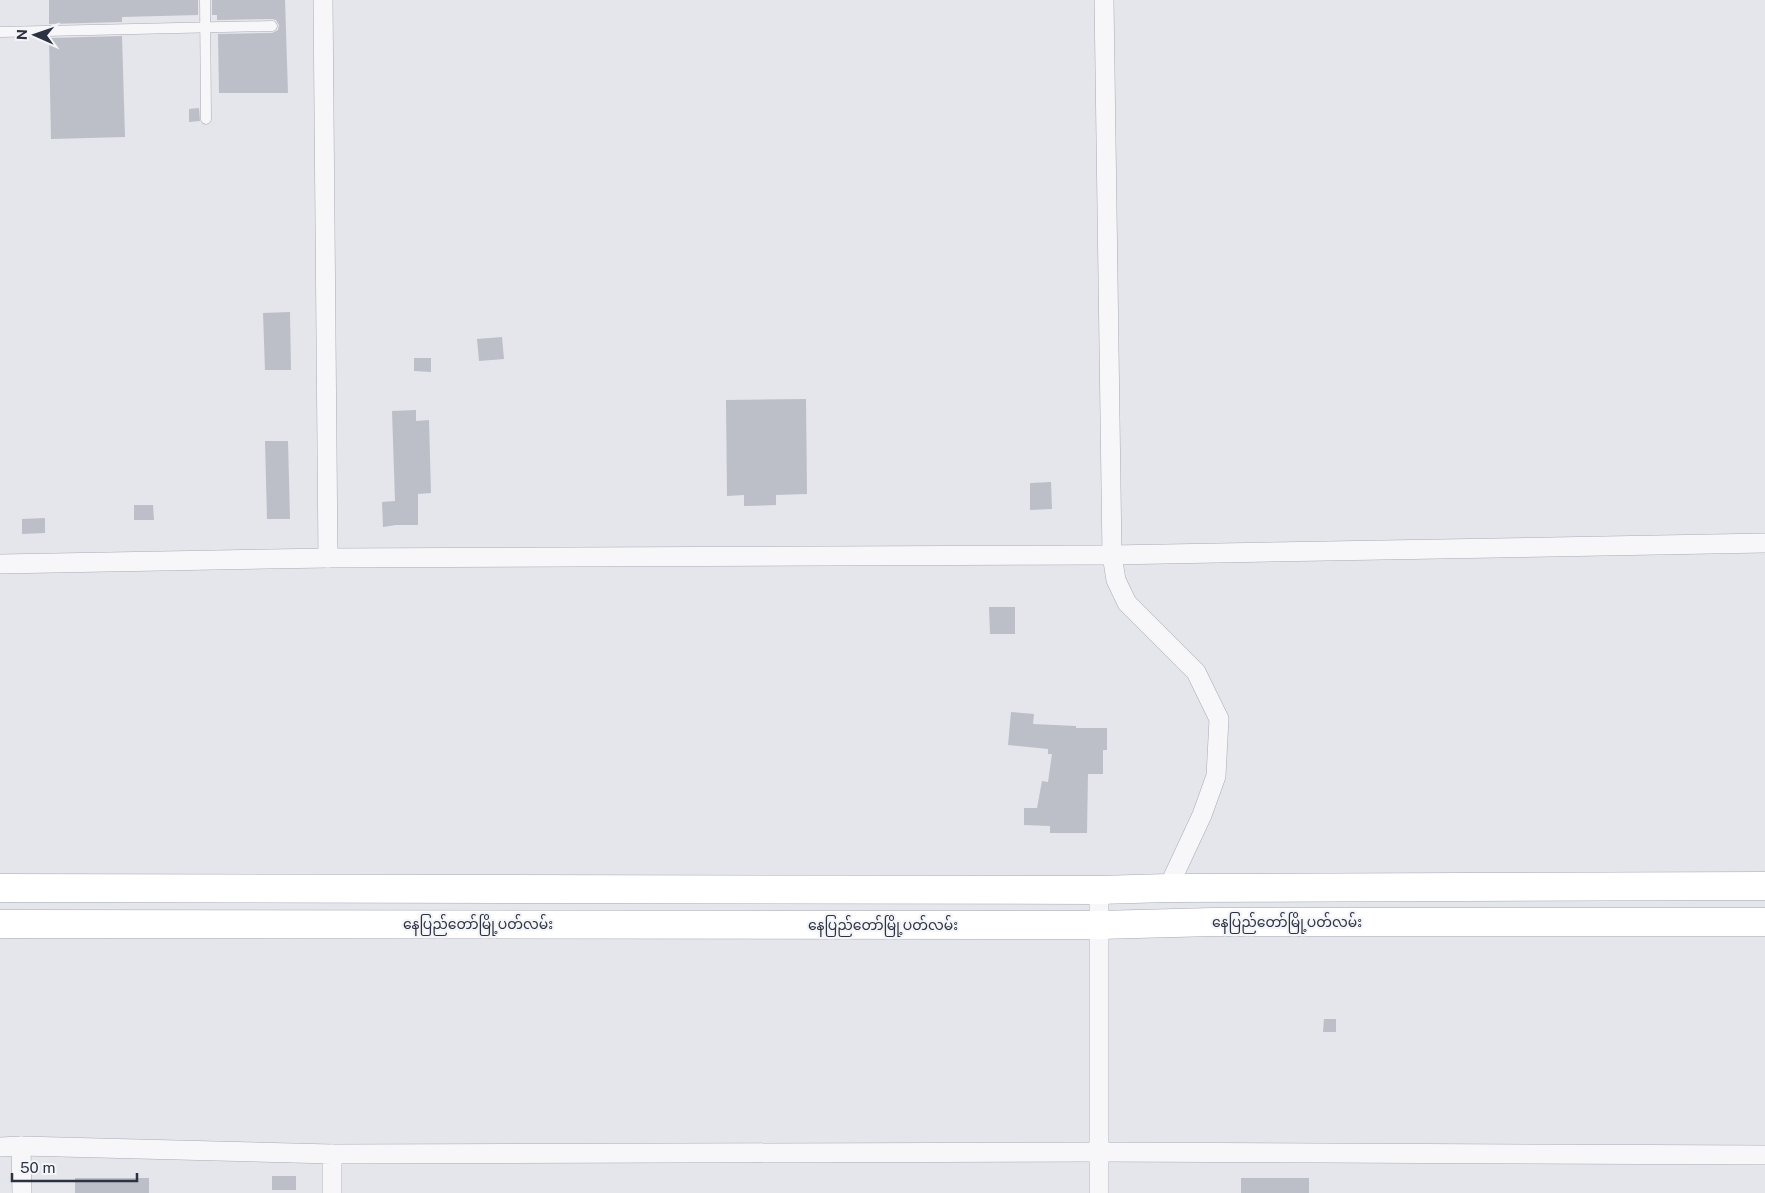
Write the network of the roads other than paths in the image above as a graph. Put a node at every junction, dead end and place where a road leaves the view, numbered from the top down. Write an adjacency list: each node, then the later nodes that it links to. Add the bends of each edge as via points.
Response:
1 (205, 0): 5 (lane)
2 (323, 0): 10 (street)
3 (1104, 0): 9 (street)
4 (272, 26): 5 (lane)
5 (205, 27): 6 (lane); 7 (lane)
6 (0, 32)
7 (206, 119)
8 (1765, 543): 9 (street)
9 (1112, 555): 10 (street); 14 (street, via 1116,580 1127,603 1196,672 1220,719 1216,776)
10 (328, 558): 11 (street)
11 (0, 564)
12 (1765, 886): 14 (main road)
13 (0, 888): 15 (main road)
14 (1168, 888): 15 (main road)
15 (1099, 890): 18 (street)
16 (1765, 922): 18 (main road, နေပြည်တော်မြို့ပတ်လမ်း)
17 (0, 924): 18 (main road, နေပြည်တော်မြို့ပတ်လမ်း)
18 (1099, 925): 21 (street)
19 (21, 1146): 20 (street); 22 (street); 24 (street)
20 (0, 1147)
21 (1099, 1152): 22 (street); 23 (street); 26 (street)
22 (332, 1154): 25 (street)
23 (1765, 1154)
24 (22, 1193)
25 (332, 1193)
26 (1099, 1193)

